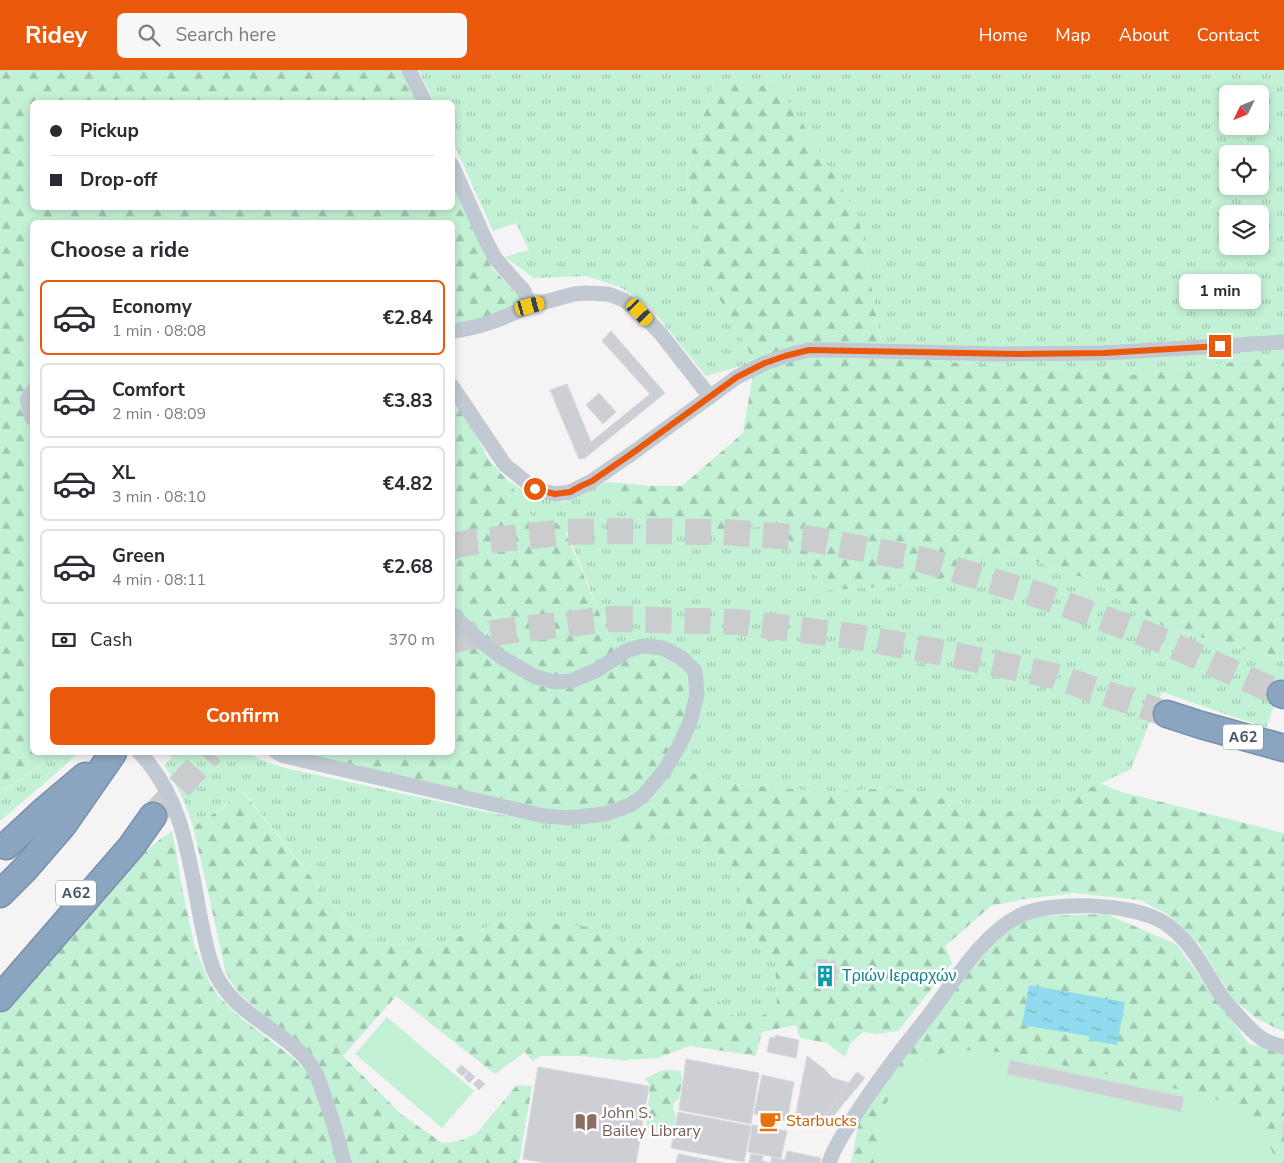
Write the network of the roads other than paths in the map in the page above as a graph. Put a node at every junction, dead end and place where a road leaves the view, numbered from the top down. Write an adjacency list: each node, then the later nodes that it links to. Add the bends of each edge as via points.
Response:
1 (409, 70): 2 (street)
2 (424, 100)
3 (455, 172): 4 (street, via 492,252 524,291)
4 (530, 306): 5 (street, via 495,322); 9 (street, via 585,293 608,294 624,300 661,334)
5 (455, 331)
6 (1284, 342): 9 (street, via 1104,353 809,350 765,363 737,377)
7 (455, 390): 9 (street, via 505,465 535,489 555,494 570,492 592,481)
8 (30, 395): 10 (street, via 27,400)
9 (710, 397)
10 (30, 411)
11 (455, 617): 19 (street, via 504,659 536,677 555,682 571,681 597,670 628,650 643,646 663,648 682,658 694,671 697,696 690,722 664,771 630,805 605,814 569,818 544,816)
12 (1166, 714): 13 (highway, Α62)
13 (1202, 725): 14 (highway, Α62); 20 (highway)
14 (1284, 748)
15 (111, 755): 21 (highway)
16 (112, 755): 22 (highway, via 63,825)
17 (141, 755): 28 (street, via 164,785 177,812 214,973 232,999 300,1052 312,1067 335,1127)
18 (282, 755): 19 (street)
19 (328, 759)
20 (1284, 766)
21 (6, 846)
22 (25, 870): 23 (highway); 24 (highway)
23 (0, 894)
24 (0, 908)
25 (0, 972): 26 (highway, Α62, via 153,816 131,848)
26 (0, 998)
27 (1284, 1048): 29 (street, via 1255,1033 1222,997 1188,945 1154,917 1131,910 1091,906 1051,907 1028,912 1009,921 976,953 866,1097)
28 (344, 1163)
29 (829, 1163)

